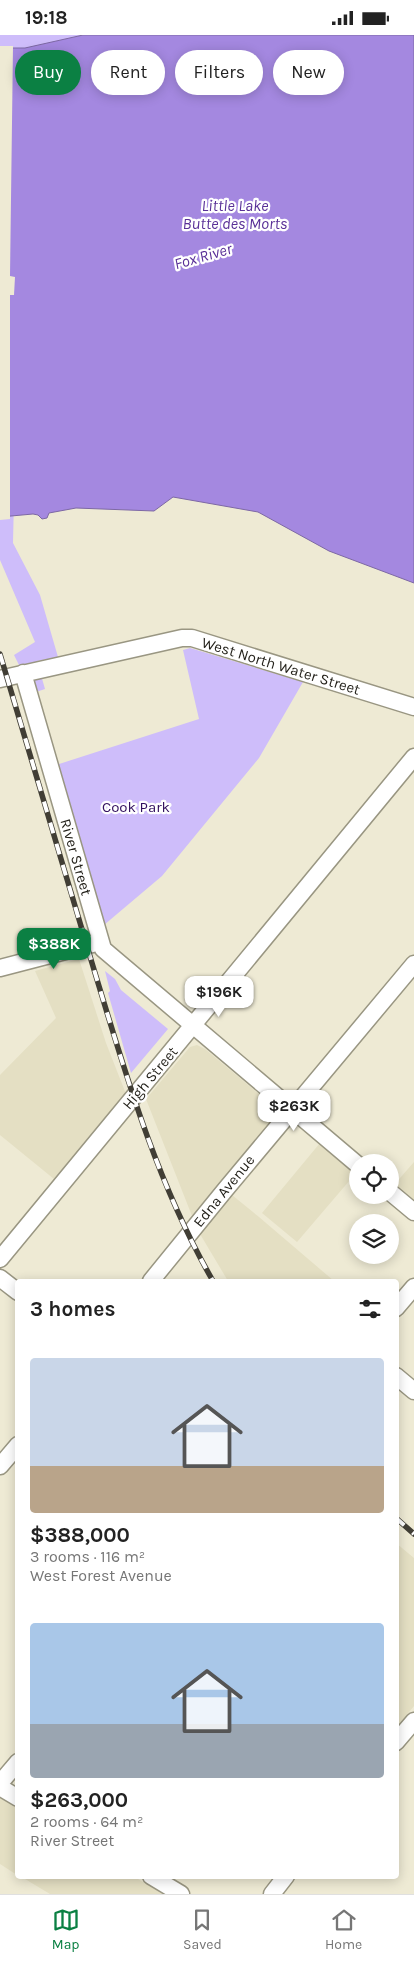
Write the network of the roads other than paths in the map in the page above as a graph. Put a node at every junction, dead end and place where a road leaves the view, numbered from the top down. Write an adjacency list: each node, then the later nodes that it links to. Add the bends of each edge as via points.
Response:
1 (23, 673): 2 (street, West North Water Street); 3 (street, West North Water Street, via 192,638); 5 (street, River Street)
2 (0, 679)
3 (414, 707)
4 (414, 757): 8 (street, High Street)
5 (100, 942): 7 (street); 8 (street, River Street, via 109,955)
6 (414, 964): 9 (street, Edna Avenue)
7 (0, 968)
8 (193, 1026): 9 (street, River Street); 13 (street, High Street)
9 (292, 1109): 10 (street, River Street); 15 (street, Edna Avenue)
10 (349, 1157)
11 (399, 1200): 12 (street)
12 (414, 1212)
13 (0, 1259)
14 (0, 1278): 17 (street)
15 (153, 1279)
16 (414, 1287): 18 (street)
17 (15, 1290)
18 (399, 1304)
19 (399, 1378): 20 (street)
20 (414, 1391)
21 (15, 1448): 22 (street)
22 (0, 1466)
23 (414, 1721): 24 (street)
24 (399, 1738)
25 (15, 1766): 26 (street)
26 (0, 1783)
27 (0, 1787): 28 (street)
28 (15, 1796)
29 (156, 1879): 31 (street)
30 (284, 1879): 32 (street)
31 (181, 1894)
32 (272, 1894)

